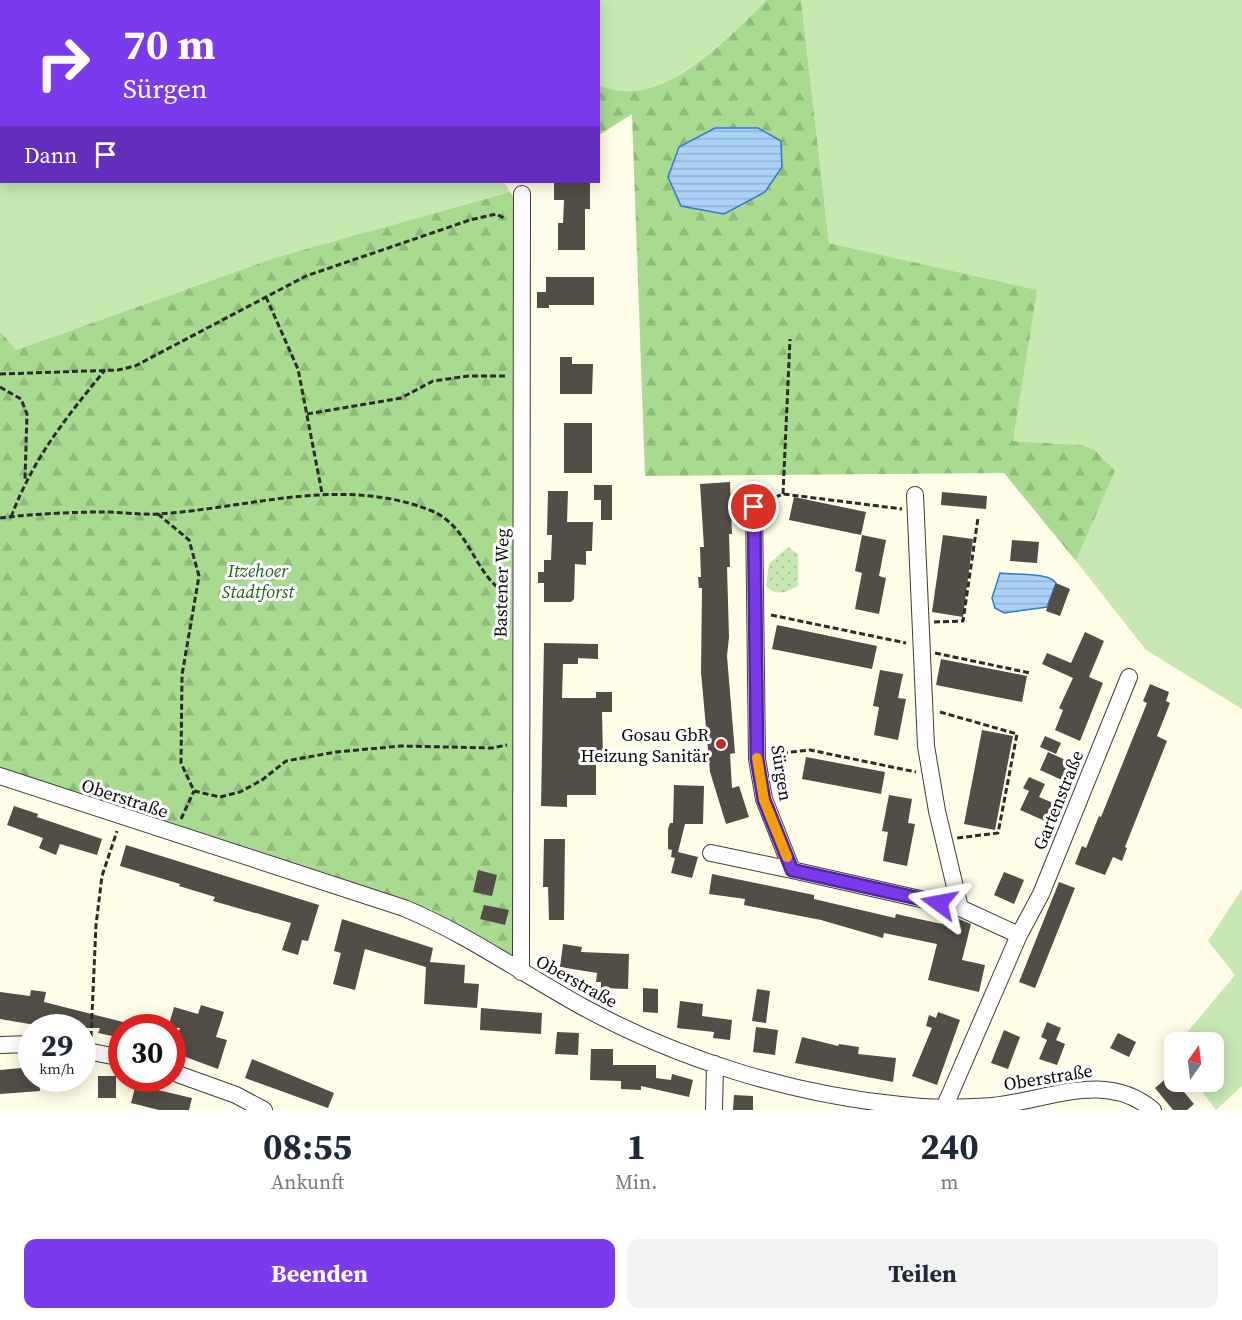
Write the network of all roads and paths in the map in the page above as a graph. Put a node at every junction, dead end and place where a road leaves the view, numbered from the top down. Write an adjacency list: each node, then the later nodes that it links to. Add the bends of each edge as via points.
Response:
1 (522, 194): 2 (street, Bastener Weg)
2 (522, 230): 3 (path, via 501,215 492,214 306,276); 6 (street, Bastener Weg)
3 (266, 297): 5 (path, via 135,366); 9 (path, via 298,369)
4 (790, 339): 12 (path)
5 (105, 370): 7 (path); 10 (path, via 43,449)
6 (524, 370): 9 (path, via 514,376 433,381 401,398); 19 (street, Bastener Weg)
7 (0, 374)
8 (0, 387): 10 (path, via 21,399 27,414)
9 (307, 414): 11 (path)
10 (25, 481): 16 (path)
11 (322, 493): 15 (path); 19 (path, via 386,497 433,512 462,534 483,570 501,590)
12 (783, 494): 13 (path); 14 (path)
13 (915, 503): 21 (street)
14 (754, 507): 20 (street, Sürgen)
15 (158, 514): 16 (path, via 105,512); 30 (path, via 189,540 199,576 182,675 181,763)
16 (11, 517): 17 (path)
17 (0, 518)
18 (978, 518): 21 (path, via 963,621)
19 (519, 597): 26 (street, Bastener Weg)
20 (755, 612): 22 (path); 27 (street, Sürgen)
21 (921, 623): 22 (street)
22 (922, 648): 23 (path); 25 (street)
23 (1030, 673)
24 (1129, 677): 37 (street, Gartenstraße, via 1041,894)
25 (925, 708): 28 (street); 33 (path, via 1017,734 998,833)
26 (520, 742): 30 (path, via 492,748 401,746 336,752 286,761 240,792 220,797); 38 (street, Bastener Weg)
27 (757, 755): 28 (path, via 810,750); 35 (street, Sürgen, via 764,800)
28 (930, 775): 33 (street)
29 (0, 776): 31 (street, Oberstraße)
30 (194, 791): 32 (path)
31 (121, 817): 32 (street, Oberstraße); 39 (path, via 102,876)
32 (174, 835): 38 (street, Oberstraße, via 404,908)
33 (944, 840): 36 (street)
34 (711, 853): 35 (street)
35 (792, 870): 36 (street)
36 (960, 908): 37 (street)
37 (1019, 935): 44 (street)
38 (521, 972): 42 (street, Oberstraße, via 616,1024)
39 (89, 1014)
40 (18, 1044): 41 (street)
41 (0, 1045)
42 (715, 1064): 44 (street, Oberstraße, via 832,1095); 46 (street)
43 (186, 1077): 45 (street)
44 (944, 1108): 47 (street, Oberstraße, via 994,1106 1100,1088 1125,1092)
45 (264, 1110)
46 (714, 1110)
47 (1153, 1110)

